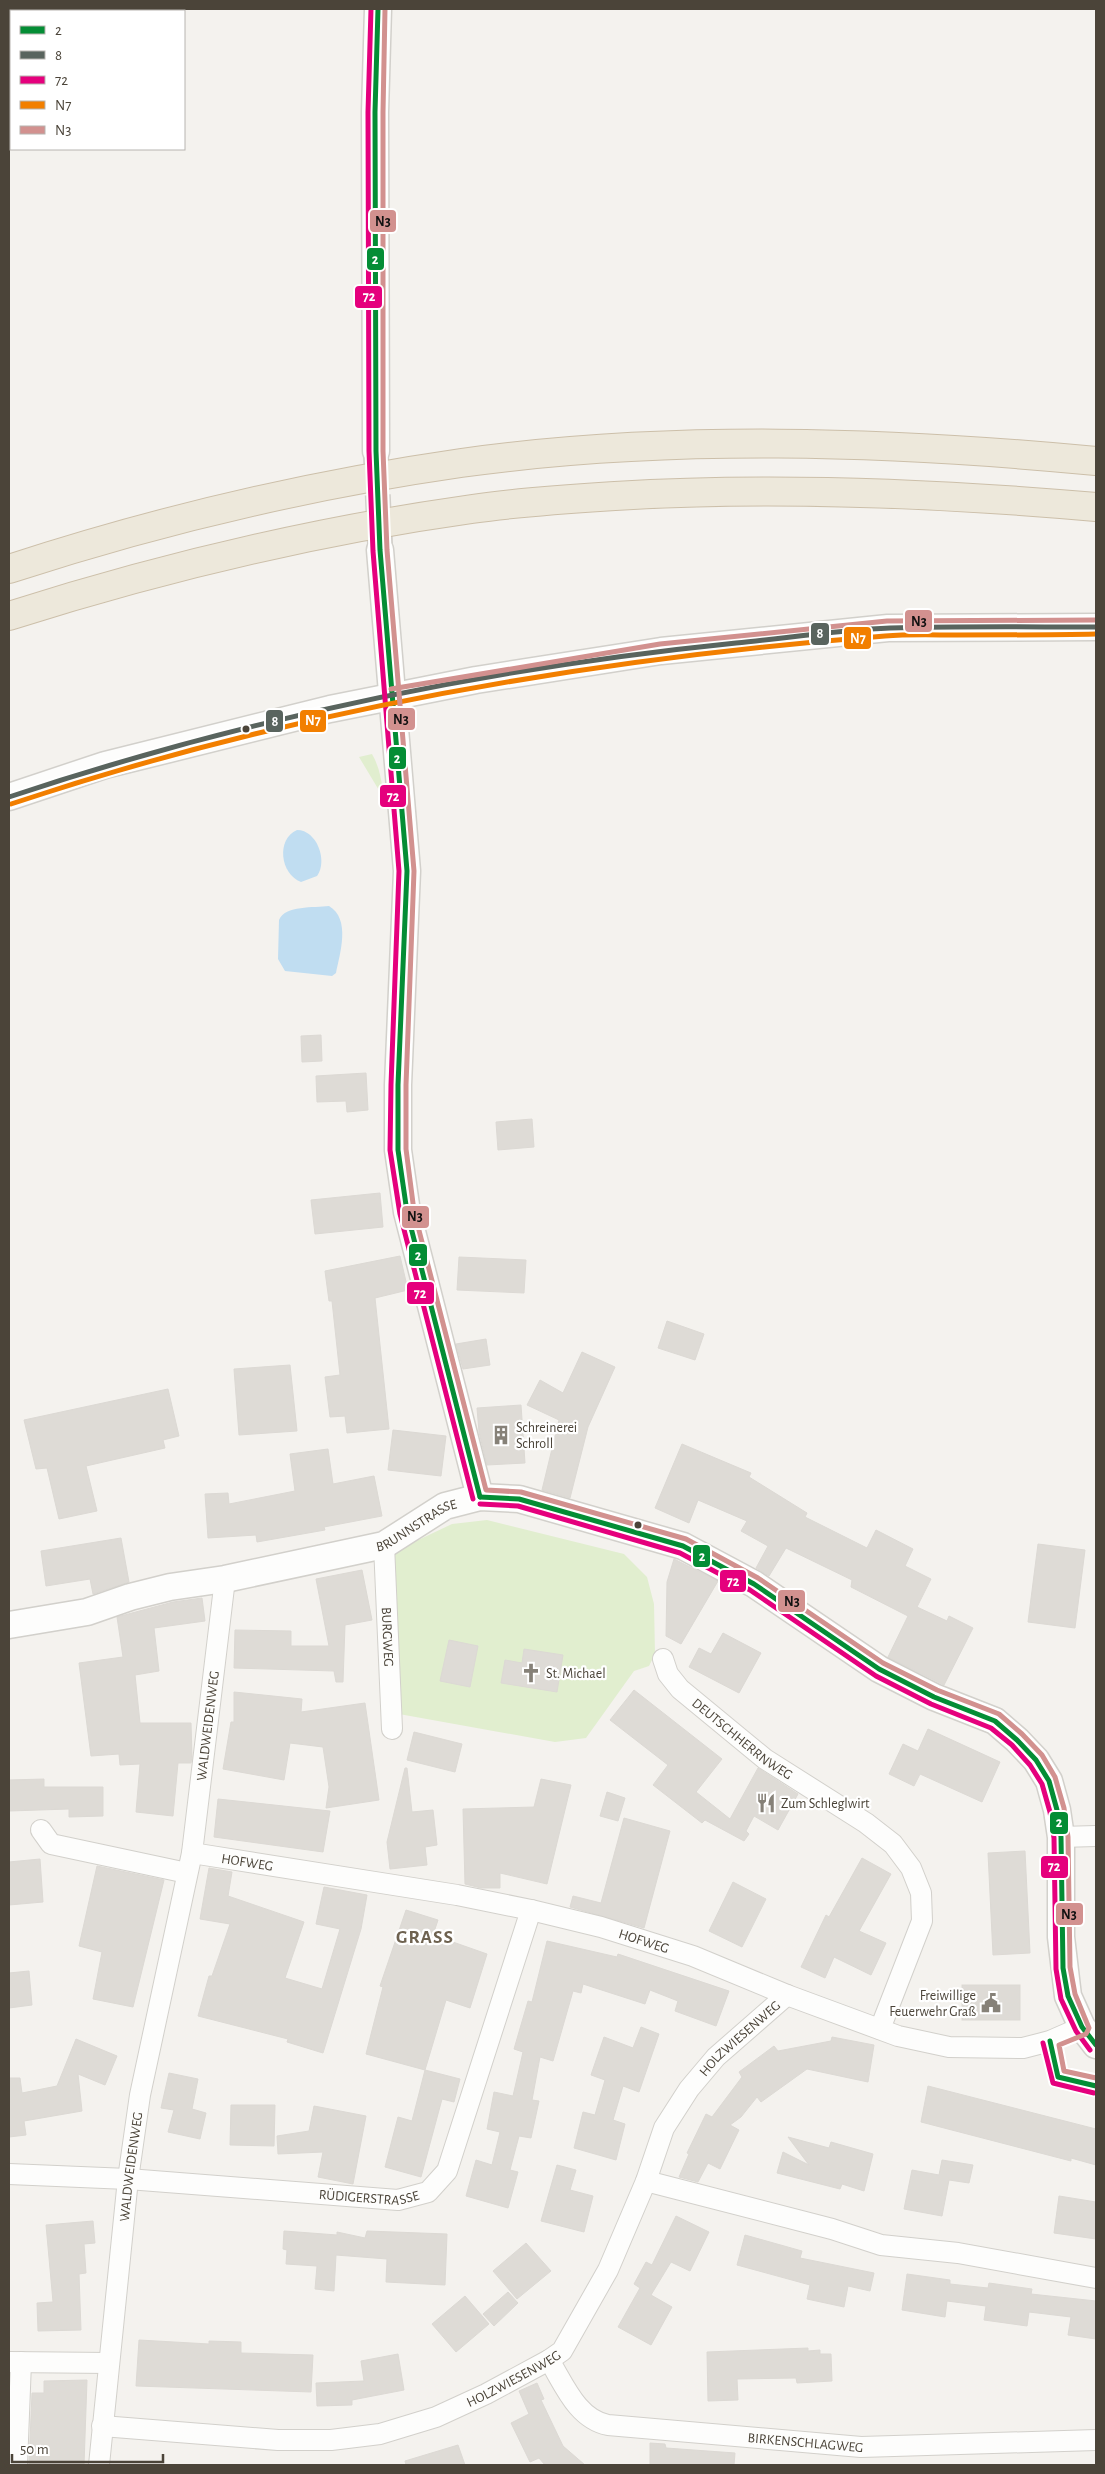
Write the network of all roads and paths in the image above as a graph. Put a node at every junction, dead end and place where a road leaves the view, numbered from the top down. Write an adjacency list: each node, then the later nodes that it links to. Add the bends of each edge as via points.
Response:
1 (378, 9): 2 (street, via 375,112)
2 (376, 451)
3 (1096, 461): 6 (highway, via 947,449 734,444 550,454 463,463 244,504 150,527)
4 (1096, 507): 7 (highway, via 883,492 772,490 677,492 474,508 259,547)
5 (380, 550): 9 (street)
6 (9, 569)
7 (9, 616)
8 (1096, 627): 9 (street, via 888,628 661,650)
9 (392, 696): 10 (street, via 105,765); 11 (street, via 407,871 398,1150 407,1212)
10 (9, 797)
11 (480, 1497): 12 (street, BRUNNSTRASSE, via 445,1506); 19 (street, BRUNNSTRASSE, via 520,1499 683,1546 754,1584 879,1669 934,1697 995,1721 1036,1760 1049,1780)
12 (384, 1545): 13 (street, BRUNNSTRASSE); 16 (street, BURGWEG)
13 (225, 1579): 14 (street, BRUNNSTRASSE, via 170,1587 86,1612); 20 (street, WALDWEIDENWEG)
14 (9, 1625)
15 (663, 1659): 24 (street, DEUTSCHHERRNWEG, via 668,1674 680,1689 765,1759 866,1822 893,1844 911,1868 921,1893 922,1921)
16 (392, 1729)
17 (41, 1830): 21 (street, via 51,1844)
18 (1096, 1836): 19 (street)
19 (1061, 1837): 25 (street, BRUNNSTRASSE, via 1063,1968 1068,1996)
20 (192, 1853): 21 (street, WALDWEIDENWEG); 22 (street, HOFWEG)
21 (187, 1873): 27 (street, WALDWEIDENWEG, via 140,2095)
22 (532, 1910): 23 (street, HOFWEG, via 602,1927 693,1956); 27 (street, RÜDIGERSTRASSE, via 447,2170 428,2192 398,2200)
23 (787, 1995): 24 (street, HOFWEG); 28 (street, HOLZWIESENWEG, via 716,2057 689,2089 664,2128)
24 (880, 2029): 25 (street, HOFWEG, via 949,2047 1023,2048)
25 (1089, 2036)
26 (9, 2174): 27 (street, RÜDIGERSTRASSE)
27 (128, 2179): 32 (street, WALDWEIDENWEG)
28 (646, 2182): 29 (street, via 832,2229 881,2245 958,2253); 30 (street, HOLZWIESENWEG, via 585,2314 562,2351)
29 (1096, 2278)
30 (549, 2360): 33 (street, HOLZWIESENWEG, via 436,2417 380,2434 331,2440 278,2440); 34 (street, BIRKENSCHLAGWEG, via 583,2414 608,2425 862,2447)
31 (15, 2362): 32 (street); 35 (street)
32 (108, 2363): 33 (street, WALDWEIDENWEG)
33 (102, 2426): 36 (street, WALDWEIDENWEG)
34 (1096, 2440)
35 (17, 2465)
36 (99, 2465)

